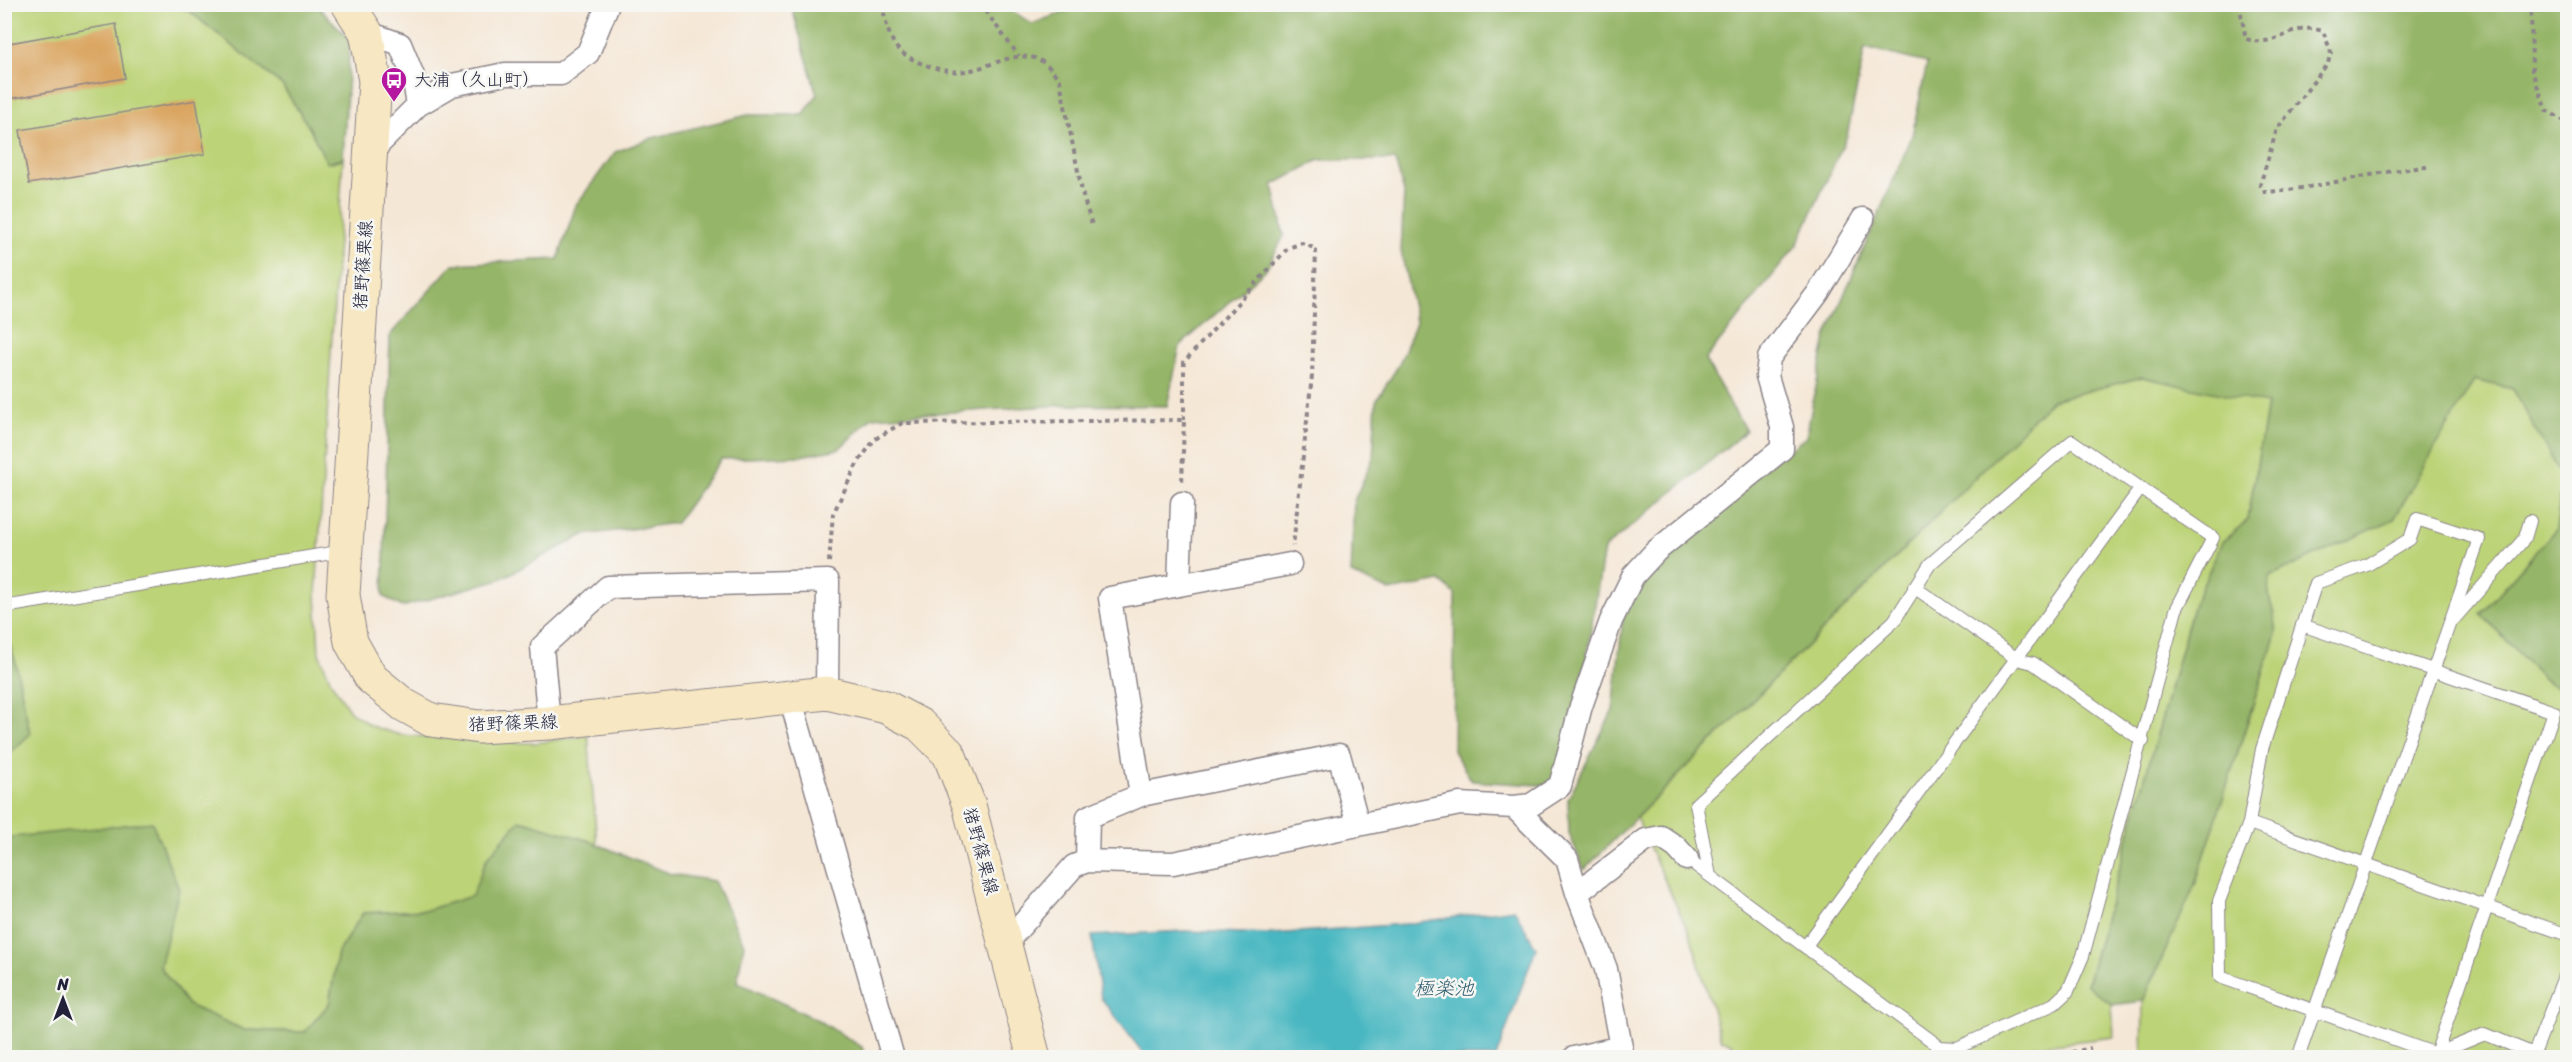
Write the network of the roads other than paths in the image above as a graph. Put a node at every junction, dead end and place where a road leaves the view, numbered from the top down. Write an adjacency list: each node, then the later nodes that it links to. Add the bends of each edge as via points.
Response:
1 (348, 4): 3 (main road, 猪野篠栗線)
2 (608, 4): 4 (street, via 588,53 561,74 505,74 452,85)
3 (366, 32): 4 (street, via 400,44 413,76); 5 (main road, 猪野篠栗線, via 375,81)
4 (418, 105): 5 (street)
5 (370, 152): 10 (main road, 猪野篠栗線)
6 (1863, 219): 24 (street, via 1818,293 1769,358 1767,376 1782,427 1782,449 1656,552 1633,576 1611,621 1581,706 1560,786 1531,804)
7 (2141, 488): 13 (lane, via 2072,441 1930,564); 17 (lane); 22 (lane, via 2213,538 2176,610)
8 (1182, 503): 12 (street)
9 (2530, 521): 15 (lane, via 2525,538)
10 (345, 551): 14 (lane); 21 (main road, 猪野篠栗線, via 343,595 351,642 371,678 404,705 431,720 479,727)
11 (1290, 564): 12 (street)
12 (1179, 585): 23 (street, via 1110,598)
13 (1914, 587): 17 (lane); 30 (lane, via 1894,621 1696,804)
14 (4, 607)
15 (2449, 624): 16 (lane, via 2479,539 2417,519 2410,539 2367,565 2316,583); 18 (lane)
16 (2302, 625): 18 (lane); 25 (lane, via 2262,749)
17 (2017, 658): 22 (lane, via 2033,663); 35 (lane)
18 (2433, 670): 29 (lane); 32 (lane, via 2554,712)
19 (827, 693): 20 (main road, 猪野篠栗線); 21 (street, via 828,580 609,588 542,647); 34 (main road, 猪野篠栗線, via 886,707 920,725 949,754 969,804)
20 (790, 698): 21 (main road, 猪野篠栗線); 41 (street)
21 (549, 723)
22 (2143, 741): 35 (lane, via 2130,773 2083,957 2068,991 2054,1004 1958,1048 1940,1047)
23 (1141, 795): 26 (street, via 1339,755); 28 (street, via 1088,817)
24 (1514, 807): 26 (street, via 1460,804); 31 (street, via 1567,859)
25 (2249, 823): 29 (lane); 37 (lane, via 2218,901 2220,977)
26 (1358, 824): 28 (street, via 1173,863)
27 (1687, 859): 30 (lane); 31 (street, via 1661,837 1646,840)
28 (1087, 861): 34 (street, via 1074,866)
29 (2365, 865): 32 (lane); 37 (lane)
30 (1710, 876): 35 (lane)
31 (1577, 893): 38 (street, via 1606,969)
32 (2487, 906): 33 (lane); 39 (lane)
33 (2568, 935)
34 (1004, 945): 42 (main road, 猪野篠栗線)
35 (1805, 946)
36 (2568, 966): 40 (lane)
37 (2315, 1009): 39 (lane); 44 (lane)
38 (1625, 1052): 43 (street)
39 (2436, 1054): 40 (lane, via 2486,1034)
40 (2536, 1056)
41 (893, 1058)
42 (1034, 1058)
43 (1574, 1058)
44 (2298, 1058)

